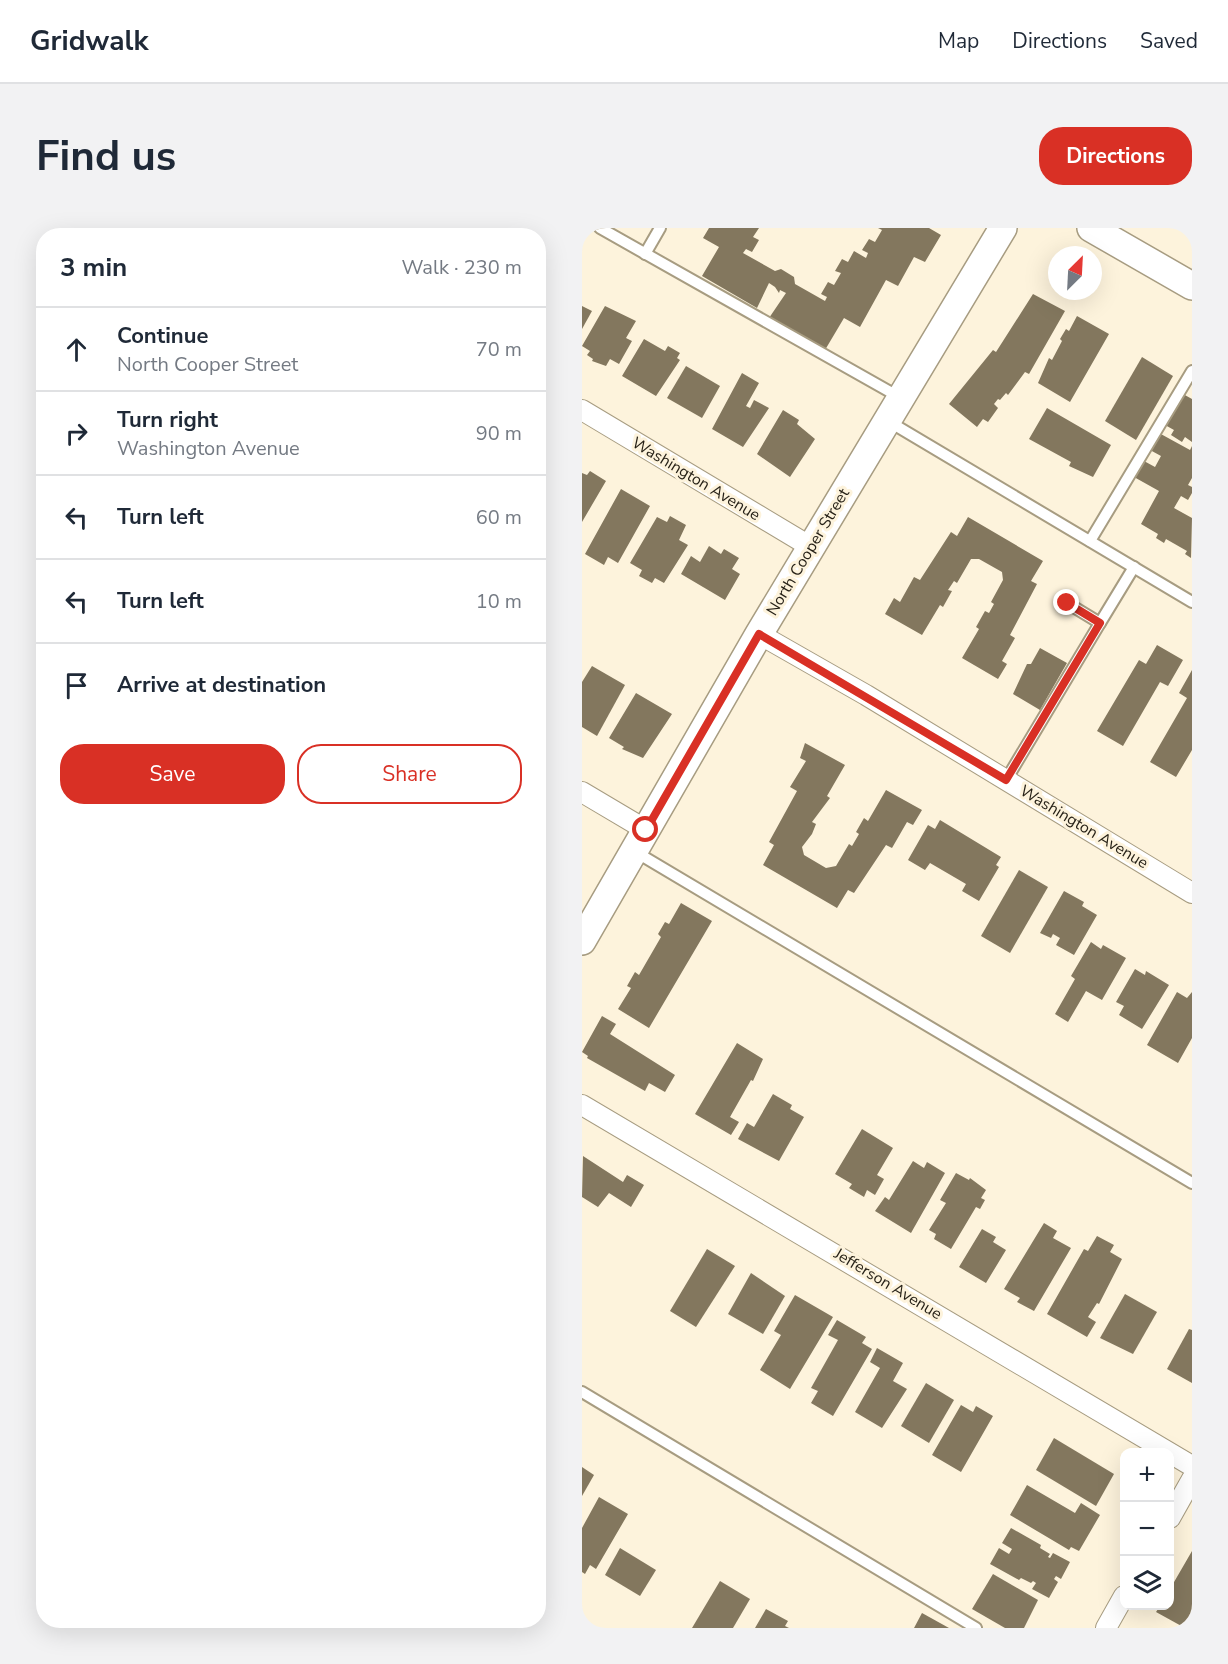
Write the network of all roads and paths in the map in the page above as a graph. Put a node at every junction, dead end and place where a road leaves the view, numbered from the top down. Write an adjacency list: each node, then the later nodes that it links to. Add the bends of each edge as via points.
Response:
1 (600, 228): 5 (lane)
2 (660, 228): 5 (lane)
3 (1003, 228): 8 (street, North Cooper Street)
4 (1091, 228): 6 (street)
5 (645, 254): 8 (lane)
6 (1192, 286)
7 (1192, 371): 11 (lane)
8 (902, 398): 10 (street, North Cooper Street)
9 (582, 410): 12 (street, Washington Avenue)
10 (887, 421): 11 (lane); 12 (street, North Cooper Street)
11 (1090, 541): 13 (lane)
12 (811, 547): 17 (street, North Cooper Street)
13 (1134, 567): 14 (lane); 16 (lane)
14 (1192, 602)
15 (1067, 603): 16 (lane)
16 (1100, 623): 18 (lane)
17 (759, 634): 18 (street, Washington Avenue); 20 (street, North Cooper Street)
18 (1006, 780): 21 (street, Washington Avenue)
19 (582, 792): 20 (street)
20 (640, 841): 22 (street, North Cooper Street); 24 (lane)
21 (1192, 893)
22 (582, 941)
23 (582, 1105): 26 (street, Jefferson Avenue)
24 (1192, 1183)
25 (582, 1392): 30 (lane)
26 (1192, 1466)
27 (1192, 1479): 28 (street)
28 (1174, 1511)
29 (1120, 1604): 31 (street)
30 (976, 1628)
31 (1106, 1628)

